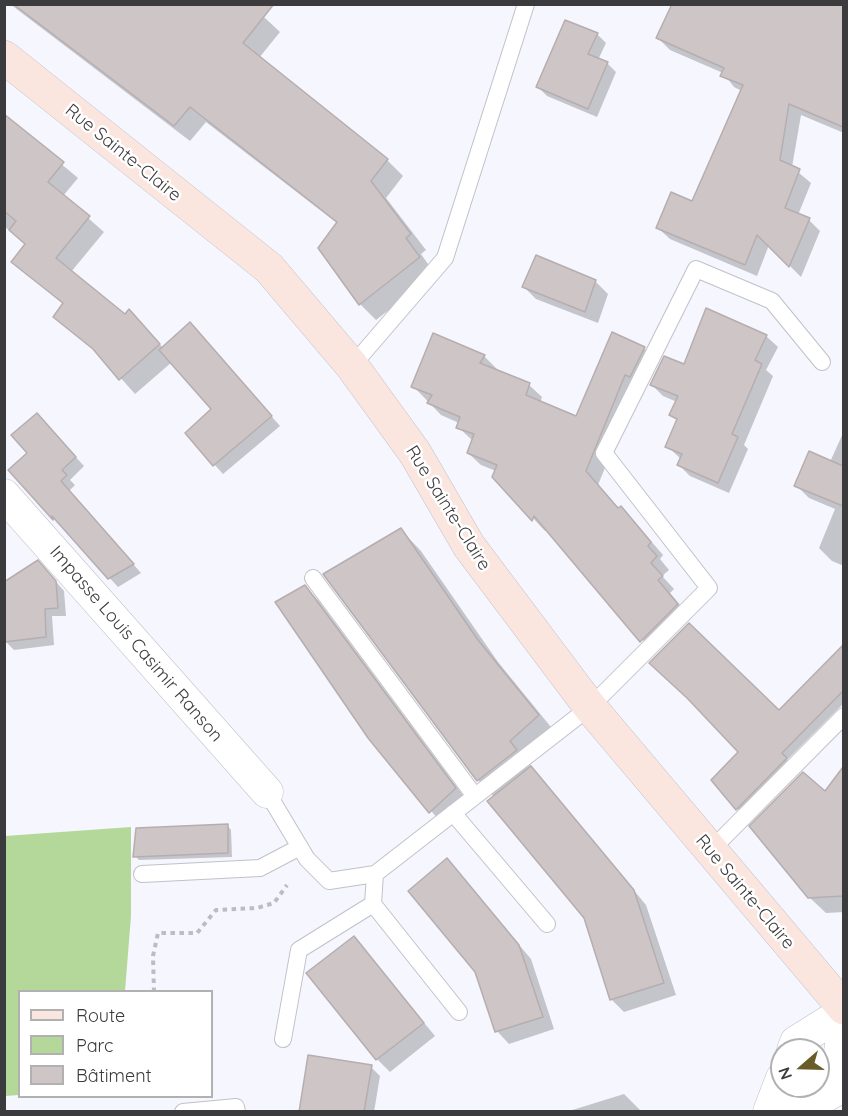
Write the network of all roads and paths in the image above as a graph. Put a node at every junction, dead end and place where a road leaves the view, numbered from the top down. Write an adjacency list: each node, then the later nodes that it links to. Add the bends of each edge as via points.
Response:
1 (526, 4): 4 (lane, via 445,258)
2 (4, 57): 4 (street, Rue Sainte-Claire, via 269,268)
3 (822, 362): 7 (lane, via 771,301 696,269 604,453 709,588)
4 (352, 366): 7 (street, Rue Sainte-Claire, via 415,453 469,546)
5 (4, 495): 9 (street, Impasse Louis Casimir Ranson)
6 (313, 578): 10 (lane)
7 (590, 707): 10 (lane); 12 (street, Rue Sainte-Claire)
8 (843, 716): 12 (lane)
9 (267, 792): 13 (lane)
10 (474, 795): 11 (lane)
11 (453, 813): 15 (lane); 17 (lane)
12 (710, 851): 19 (street, Rue Sainte-Claire)
13 (303, 853): 14 (lane, via 260,868); 15 (lane, via 329,881); 18 (path, via 274,903 216,910 197,933 158,933 153,956)
14 (142, 874)
15 (375, 874): 16 (lane)
16 (374, 904): 20 (lane); 23 (lane, via 299,950)
17 (547, 924)
18 (154, 990)
19 (843, 1010): 22 (street)
20 (459, 1012)
21 (843, 1026): 26 (street, via 834,1091)
22 (802, 1038)
23 (283, 1039)
24 (183, 1112): 25 (lane, via 236,1107)
25 (237, 1112)
26 (798, 1112)

